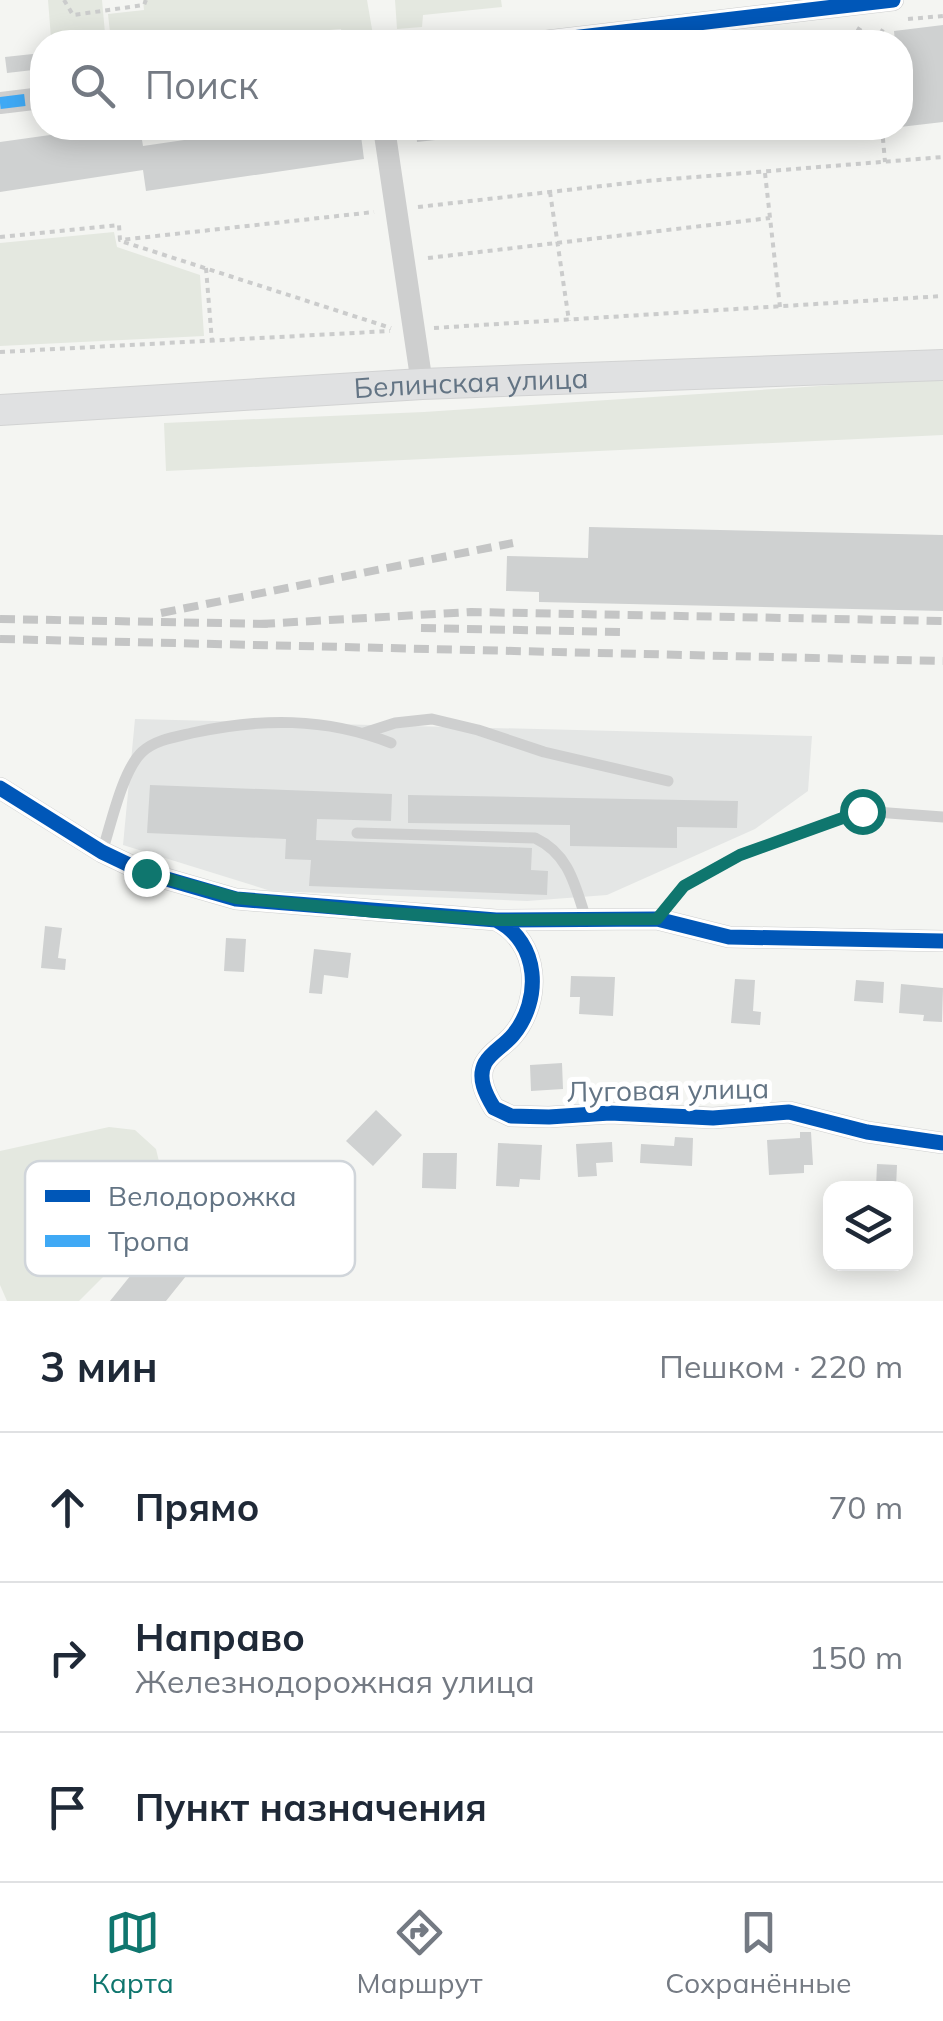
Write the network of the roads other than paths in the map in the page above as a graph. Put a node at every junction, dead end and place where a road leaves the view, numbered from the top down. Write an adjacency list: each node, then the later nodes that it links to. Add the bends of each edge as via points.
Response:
1 (893, 0): 2 (street)
2 (639, 30)
3 (30, 99): 4 (street)
4 (0, 102)
5 (386, 140): 7 (street)
6 (943, 365): 7 (main road, Белинская улица)
7 (422, 384): 8 (main road, Белинская улица)
8 (0, 410)
9 (364, 733): 10 (lane); 11 (lane, via 432,720); 15 (lane, via 250,721 164,740 130,768)
10 (390, 743)
11 (668, 782)
12 (0, 788): 15 (street)
13 (943, 817): 17 (lane, via 862,811 740,855 684,886)
14 (357, 832): 16 (lane, via 535,838 570,868)
15 (102, 852): 18 (street, via 146,873 236,898)
16 (586, 919): 17 (street); 18 (street)
17 (657, 919): 19 (street, via 729,938)
18 (496, 920): 20 (street, Луговая улица, via 526,948 533,998 525,1018 483,1066 494,1108 549,1118 789,1112)
19 (943, 941)
20 (943, 1143)

